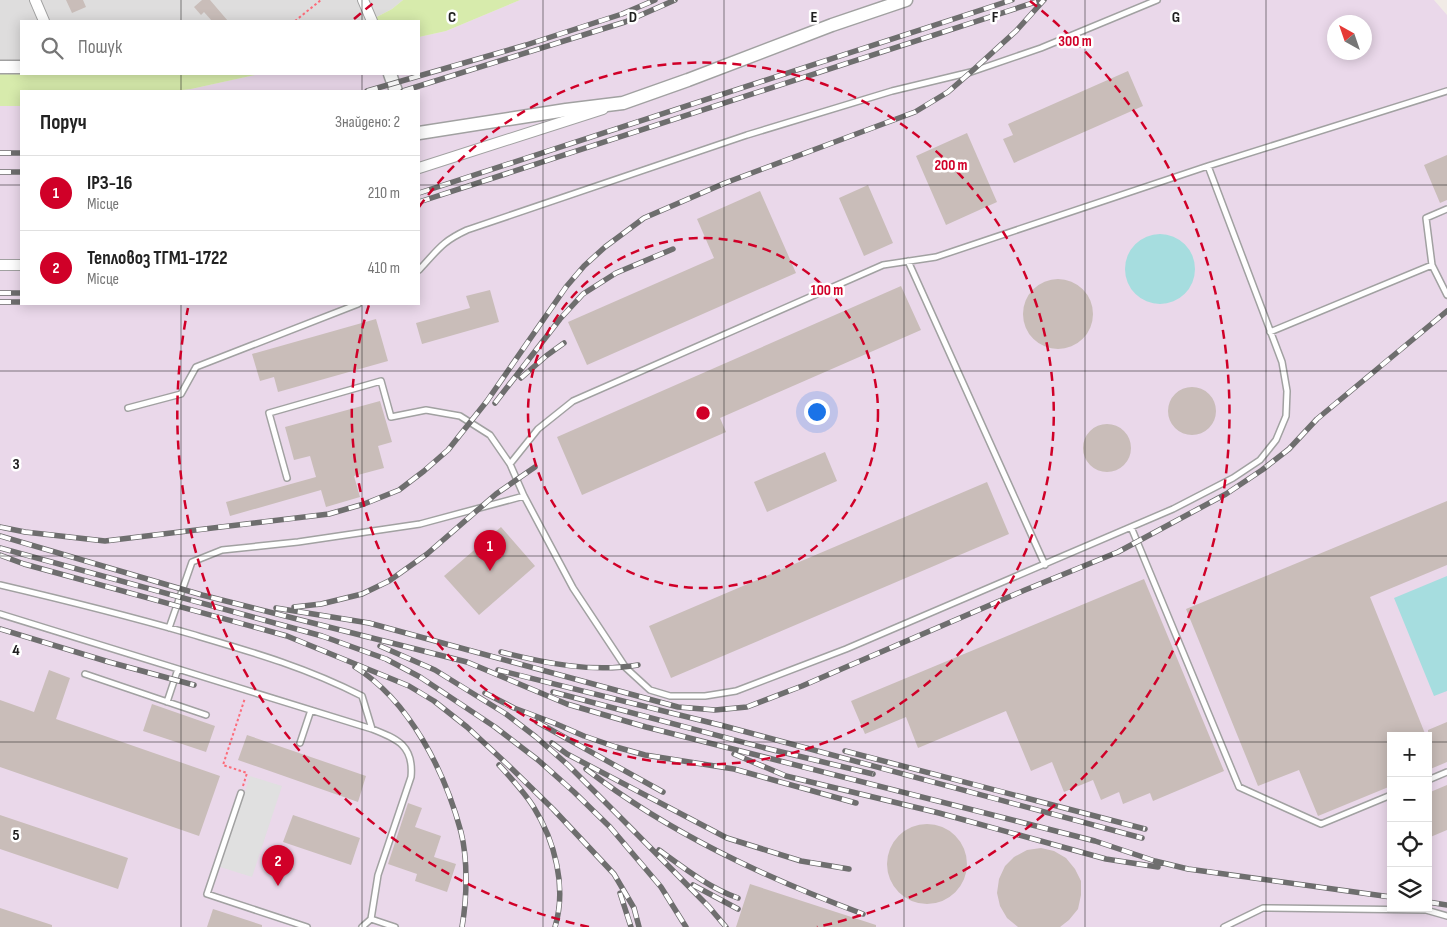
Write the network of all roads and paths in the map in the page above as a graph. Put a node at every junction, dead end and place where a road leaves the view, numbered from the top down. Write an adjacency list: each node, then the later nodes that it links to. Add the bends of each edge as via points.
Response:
1 (35, 0): 6 (street)
2 (321, 0): 7 (path)
3 (363, 0): 8 (street)
4 (906, 0): 14 (street)
5 (1157, 0): 23 (lane, via 1041,48 972,72 892,91 747,135 467,230 450,238)
6 (44, 20)
7 (296, 20)
8 (372, 20)
9 (0, 67): 10 (street)
10 (20, 67)
11 (390, 75): 12 (street)
12 (396, 90)
13 (1447, 91): 16 (lane)
14 (623, 103): 15 (street); 17 (street)
15 (420, 133)
16 (1208, 166): 19 (lane, via 936,257); 26 (lane)
17 (420, 168)
18 (1447, 209): 22 (lane, via 1426,218)
19 (908, 261): 28 (lane, via 883,265 573,401 538,429); 32 (lane)
20 (0, 265): 21 (street)
21 (20, 265)
22 (1432, 265): 24 (lane); 26 (lane)
23 (420, 269)
24 (1447, 295)
25 (355, 305): 27 (lane, via 196,367 181,394)
26 (1270, 332): 31 (lane, via 1282,362 1287,392 1286,416 1276,440 1260,460 1233,478)
27 (128, 408)
28 (510, 464): 29 (lane, via 490,436 460,416 426,410 391,417 381,381 269,412); 30 (lane)
29 (287, 478)
30 (524, 496): 32 (lane, via 573,588 626,668 650,690 670,696 736,692); 35 (lane, via 420,524 222,550 192,562)
31 (1132, 527): 32 (lane); 47 (lane, via 1239,787 1322,824)
32 (1045, 565)
33 (0, 585): 35 (lane)
34 (0, 614): 36 (lane)
35 (169, 628): 42 (lane, via 267,656 362,696)
36 (178, 669): 38 (lane); 39 (lane)
37 (85, 674): 39 (lane)
38 (248, 690): 40 (lane); 46 (path, via 223,765 247,773)
39 (167, 702): 41 (lane)
40 (311, 710): 42 (lane); 43 (lane)
41 (206, 715)
42 (372, 728): 49 (lane, via 401,743 412,764 411,777 378,875)
43 (300, 742)
44 (1447, 772): 45 (lane)
45 (1432, 778)
46 (240, 794): 50 (lane, via 207,894)
47 (1387, 797)
48 (1447, 916): 53 (lane, via 1426,910 1264,908)
49 (371, 919): 51 (lane); 52 (lane)
50 (307, 927)
51 (362, 927)
52 (395, 927)
53 (1224, 927)

